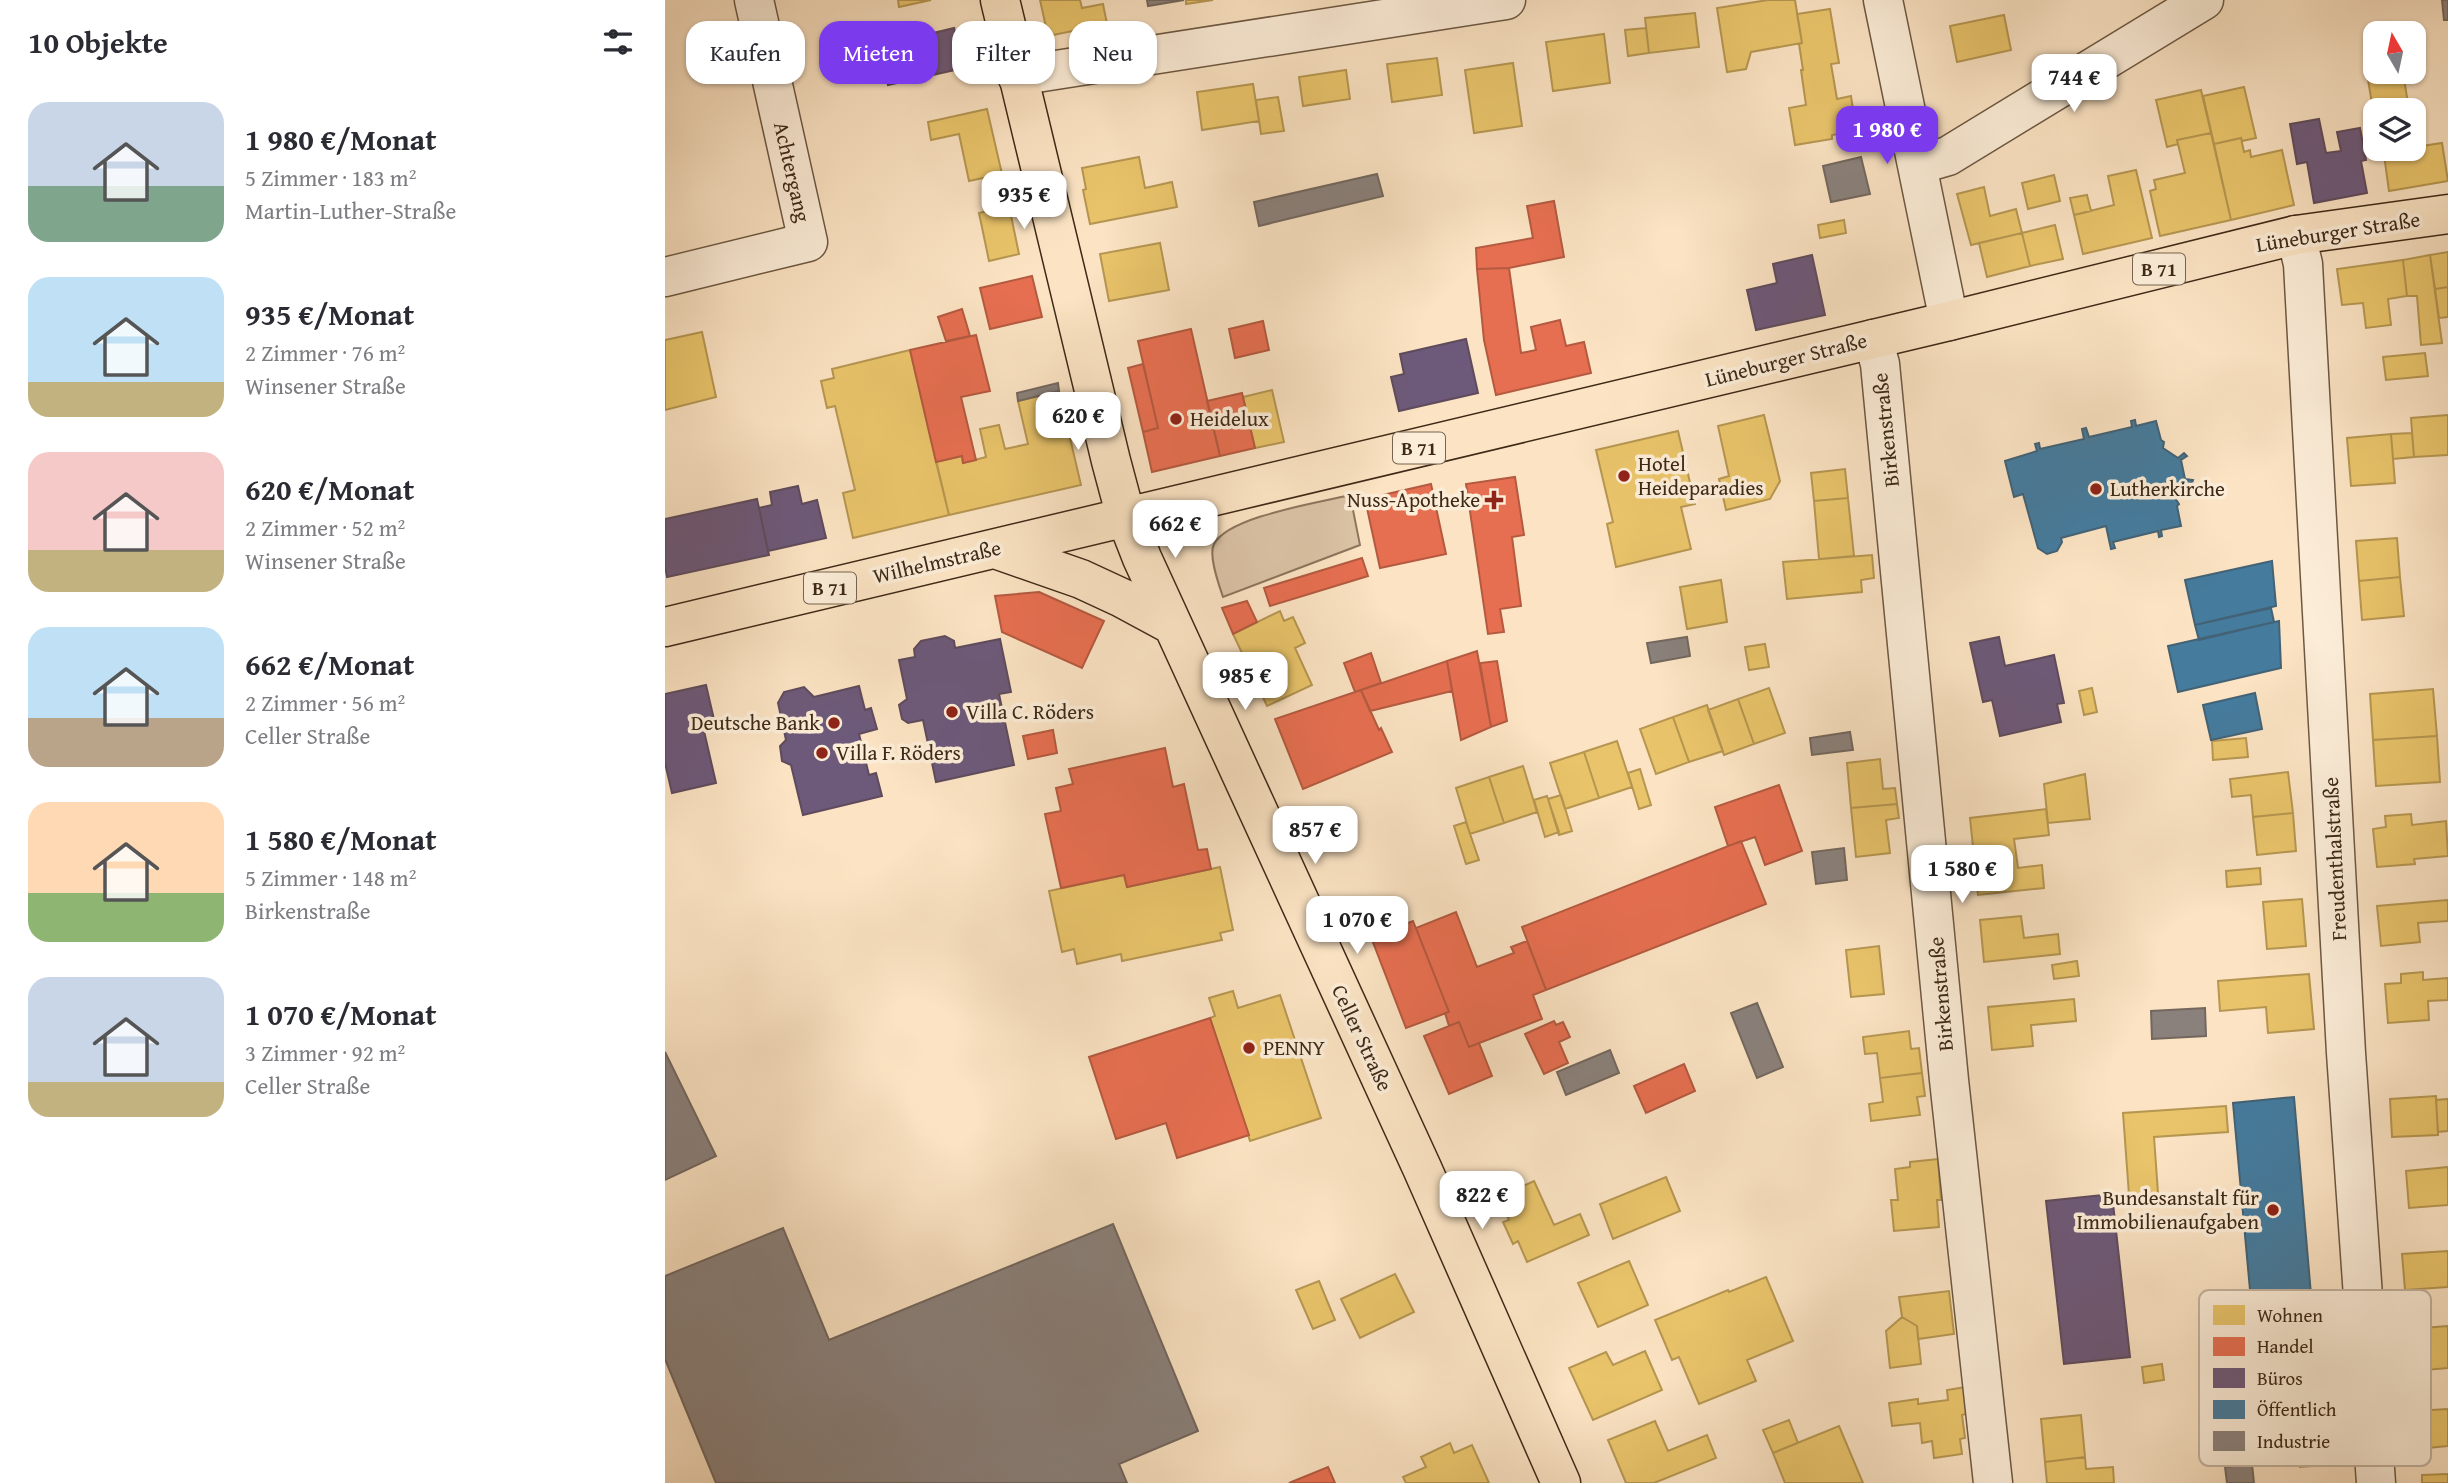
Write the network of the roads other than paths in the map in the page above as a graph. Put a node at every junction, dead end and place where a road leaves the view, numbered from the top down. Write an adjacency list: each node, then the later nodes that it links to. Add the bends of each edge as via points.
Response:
1 (754, 0): 12 (street, Achtergang, via 808,242)
2 (1000, 0): 6 (main road, Celler Straße)
3 (1506, 0): 7 (street)
4 (1882, 0): 9 (street)
5 (2204, 0): 9 (street, via 1948,156)
6 (1005, 21)
7 (1055, 70)
8 (1019, 84): 15 (main road, Celler Straße)
9 (1917, 164): 13 (street)
10 (2448, 214): 11 (main road, Lüneburger Straße / B 71)
11 (2296, 235): 13 (main road, Lüneburger Straße / B 71); 19 (street, Freudenthalstraße, via 2305,291)
12 (665, 276)
13 (1949, 321): 14 (main road, Lüneburger Straße / B 71)
14 (1873, 339): 15 (main road, Lüneburger Straße / B 71); 21 (street, Birkenstraße, via 1880,364)
15 (1126, 517): 16 (main road, Wilhelmstraße / B 71); 17 (main road, Celler Straße)
16 (995, 549): 17 (main road, via 1081,579); 18 (main road, Wilhelmstraße / B 71)
17 (1172, 625): 20 (main road, Celler Straße)
18 (665, 627)
19 (2363, 1290)
20 (1561, 1483)
21 (1993, 1483)

